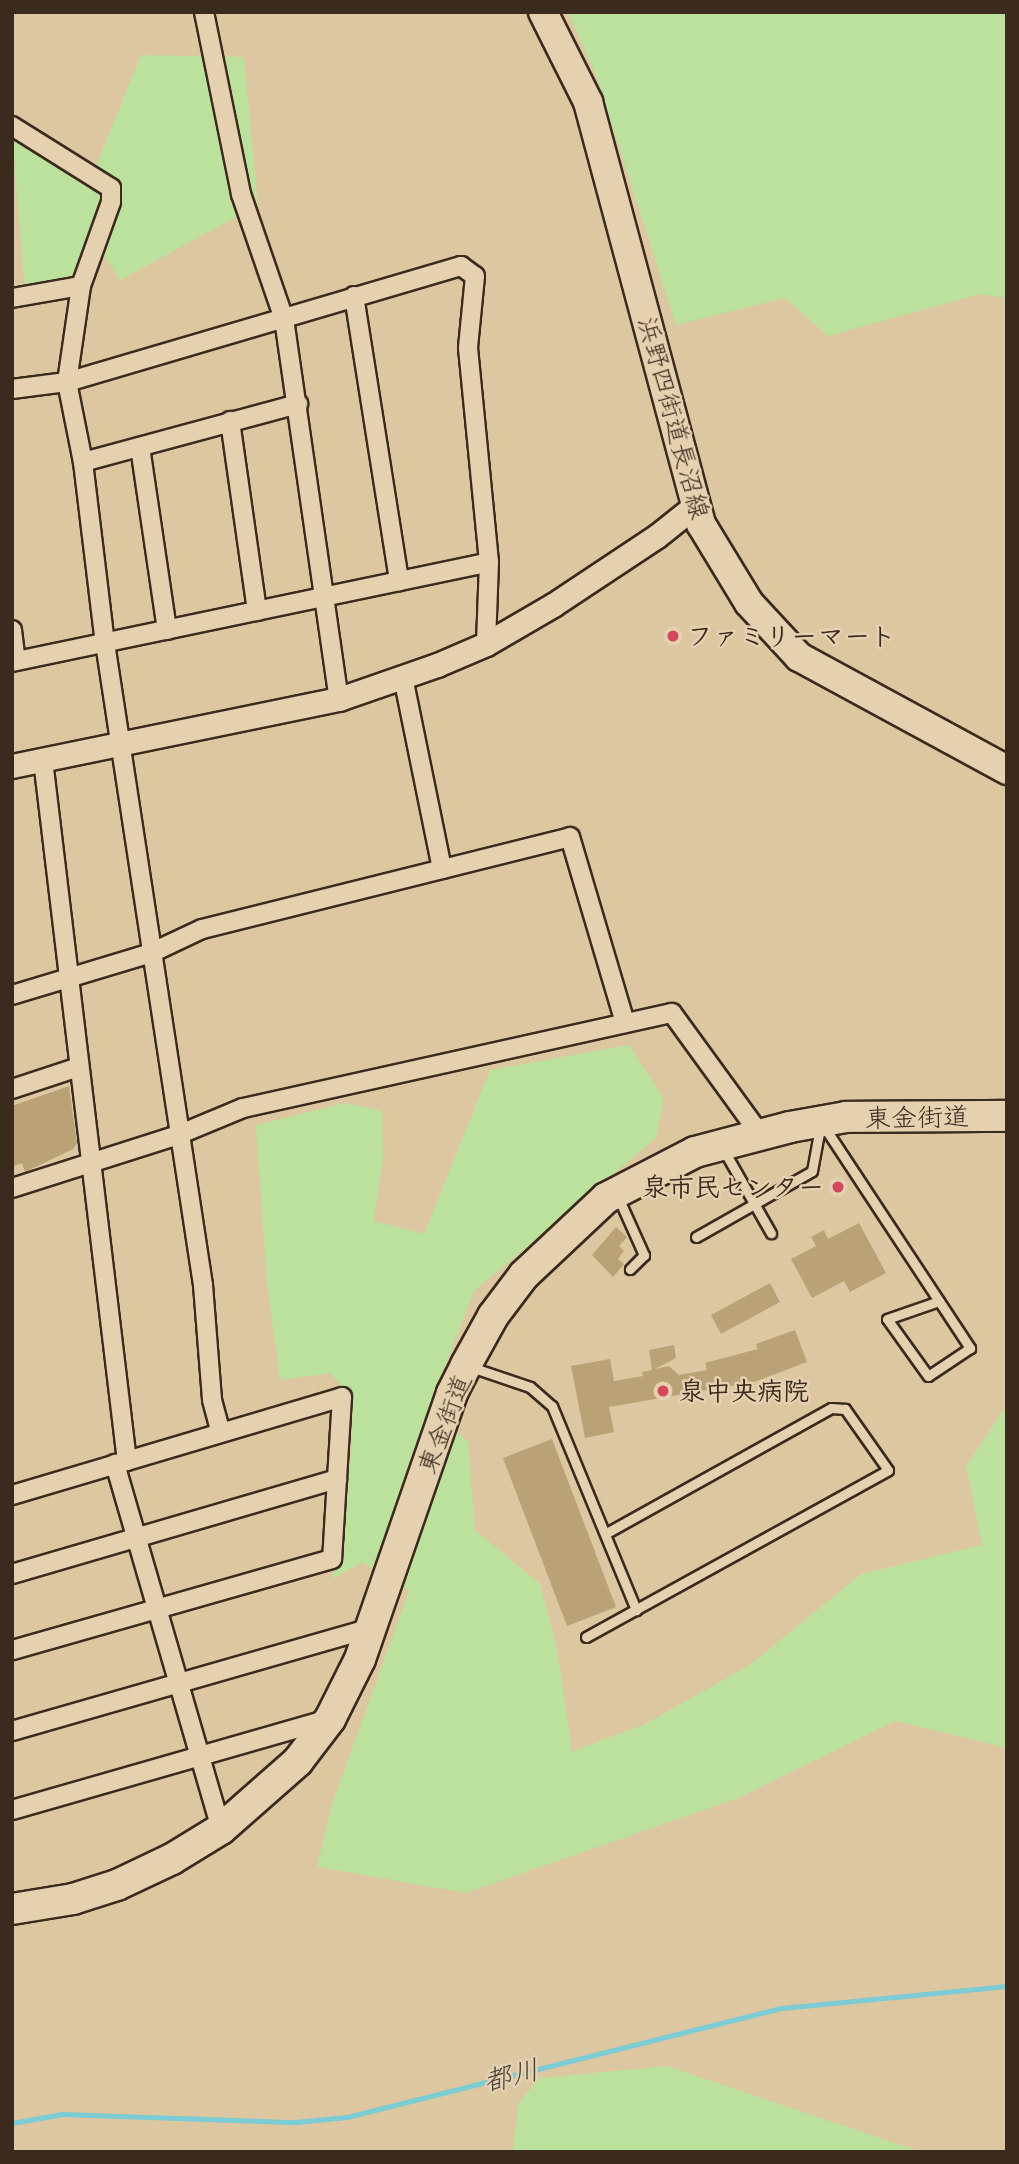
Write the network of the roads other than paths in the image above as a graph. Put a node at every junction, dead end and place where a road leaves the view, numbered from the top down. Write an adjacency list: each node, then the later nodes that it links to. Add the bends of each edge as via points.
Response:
1 (204, 12): 7 (street, via 241,194)
2 (543, 12): 14 (main road, 浜野四街道長沼線, via 588,102)
3 (12, 125): 4 (street, via 111,188 111,202)
4 (81, 286): 6 (street); 8 (street)
5 (354, 296): 7 (street); 15 (street, via 461,266 475,276 468,348); 16 (street)
6 (12, 298)
7 (284, 319): 8 (street); 10 (street)
8 (67, 382): 9 (street); 13 (street)
9 (12, 389)
10 (298, 404): 11 (street); 17 (street)
11 (230, 421): 12 (street); 18 (street)
12 (140, 447): 13 (street); 20 (street)
13 (83, 462): 21 (street)
14 (696, 505): 22 (street, via 657,536); 29 (main road, 浜野四街道長沼線, via 701,524 749,603 799,657)
15 (489, 562): 16 (street); 22 (street)
16 (399, 581): 17 (street)
17 (323, 597): 18 (street); 25 (street)
18 (257, 611): 20 (street)
19 (12, 630): 23 (street)
20 (167, 630): 21 (street)
21 (105, 643): 23 (street); 26 (street)
22 (486, 644): 24 (street)
23 (14, 662)
24 (403, 677): 25 (street); 30 (street)
25 (339, 699): 26 (street)
26 (120, 741): 27 (street); 31 (street)
27 (43, 760): 28 (street); 32 (street)
28 (12, 766)
29 (1007, 770)
30 (442, 869): 31 (street, via 202,929); 34 (street, via 570,838)
31 (151, 953): 32 (street); 40 (street)
32 (69, 977): 33 (street); 35 (street)
33 (12, 995)
34 (625, 1023): 39 (street, via 672,1013); 40 (street, via 311,1090 243,1108)
35 (79, 1067): 36 (street); 42 (street)
36 (12, 1089)
37 (1005, 1119): 38 (highway, 東金街道)
38 (821, 1122): 39 (highway, 東金街道); 45 (lane, via 812,1171); 49 (lane)
39 (760, 1134): 41 (highway, 東金街道)
40 (178, 1135): 42 (street); 51 (street)
41 (721, 1144): 44 (highway, 東金街道); 45 (lane)
42 (90, 1160): 43 (street); 52 (street)
43 (12, 1188)
44 (615, 1192): 48 (lane, via 644,1255); 50 (highway, 東金街道, via 567,1231 524,1275)
45 (754, 1203): 46 (lane); 47 (lane)
46 (771, 1233)
47 (696, 1237)
48 (630, 1269)
49 (939, 1301): 49 (lane, via 970,1348 928,1376 887,1319)
50 (466, 1365): 55 (lane, via 530,1387 552,1406); 60 (highway, 東金街道, via 452,1393)
51 (220, 1433): 52 (street); 53 (street, via 342,1397)
52 (121, 1463): 54 (street); 56 (street)
53 (337, 1479): 56 (street); 58 (street, via 331,1559)
54 (12, 1495)
55 (606, 1533): 59 (lane); 59 (lane, via 831,1408 845,1409 888,1470)
56 (137, 1536): 57 (street); 58 (street)
57 (12, 1574)
58 (157, 1610): 62 (street); 63 (street)
59 (636, 1610): 61 (lane)
60 (371, 1628): 63 (street); 64 (highway, 東金街道)
61 (586, 1637)
62 (12, 1650)
63 (178, 1681): 65 (street); 66 (street)
64 (330, 1719): 66 (street); 68 (highway, 東金街道, via 299,1761)
65 (12, 1731)
66 (199, 1753): 67 (street); 68 (street)
67 (12, 1810)
68 (221, 1829): 69 (highway, 東金街道, via 117,1885 74,1899)
69 (12, 1909)

